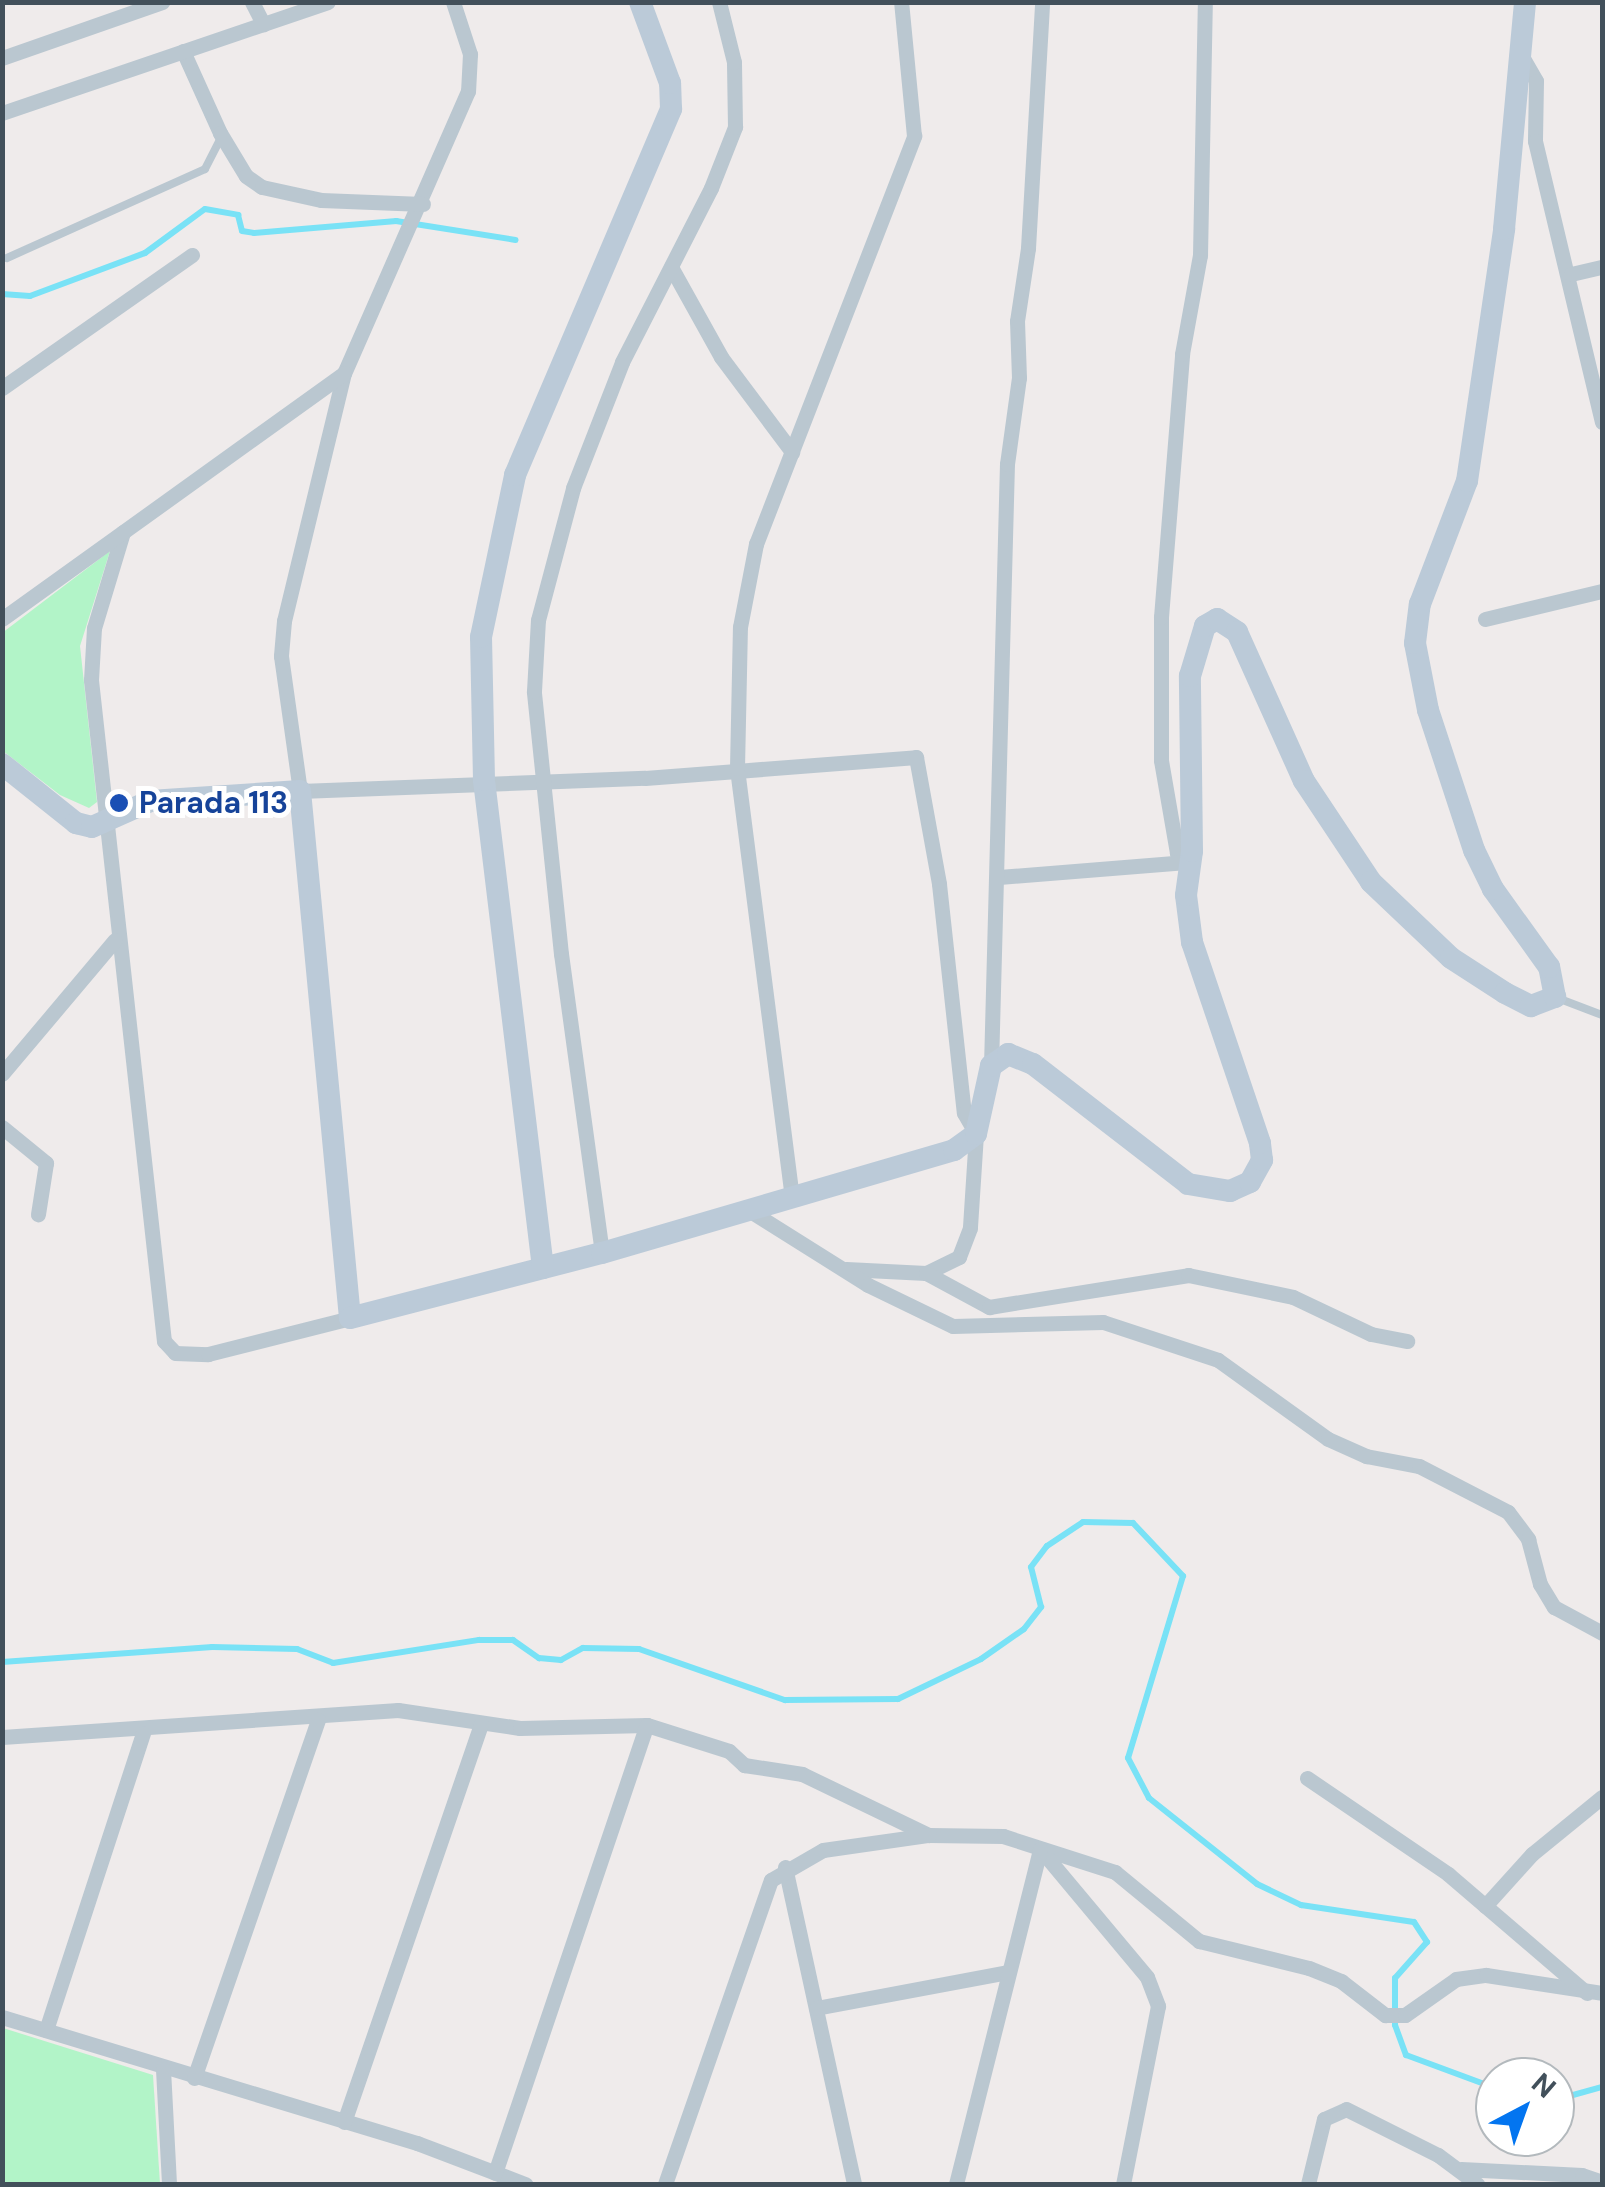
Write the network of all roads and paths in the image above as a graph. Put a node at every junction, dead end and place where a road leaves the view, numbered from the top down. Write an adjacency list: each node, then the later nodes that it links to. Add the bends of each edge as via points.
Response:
1 (162, 2): 14 (street)
2 (252, 2): 11 (street)
3 (328, 2): 11 (street)
4 (453, 2): 17 (street, via 472,71)
5 (640, 2): 33 (street, via 670,84 671,109 515,475 481,637)
6 (719, 2): 21 (street, via 734,62 735,128)
7 (901, 2): 26 (street, via 914,136)
8 (1042, 2): 38 (street, via 1028,248 1017,321 1020,378 1007,464 995,748)
9 (1205, 2): 37 (street, via 1200,256 1182,354 1161,617 1162,760 1177,853)
10 (1526, 2): 13 (street)
11 (263, 24): 12 (street)
12 (183, 51): 15 (street); 16 (street)
13 (1520, 54): 22 (street, via 1536,81 1535,141); 40 (street, via 1504,228 1468,480 1420,604 1415,643 1433,726 1474,850 1493,889 1549,967)
14 (2, 58)
15 (2, 113)
16 (220, 134): 17 (street, via 246,176 262,188 321,200); 19 (lane, via 205,169)
17 (423, 204): 23 (street)
18 (192, 255): 24 (street)
19 (6, 258)
20 (1602, 266): 22 (street)
21 (670, 267): 26 (street, via 720,357); 34 (street, via 622,362 552,556 538,620 534,691)
22 (1571, 274): 25 (street)
23 (344, 373): 27 (street); 35 (street, via 281,639)
24 (2, 388)
25 (1602, 422)
26 (792, 452): 31 (street, via 746,584 734,708)
27 (123, 532): 29 (street); 36 (street, via 91,648)
28 (1602, 591): 30 (street)
29 (2, 619)
30 (1485, 619)
31 (737, 768): 34 (street); 45 (street, via 916,757 964,1112); 46 (street)
32 (6, 775): 36 (street, via 76,823 92,827)
33 (484, 780): 34 (street); 35 (street); 50 (street)
34 (546, 781): 49 (street, via 561,954)
35 (300, 790): 36 (street, via 150,801); 53 (street)
36 (110, 817): 39 (street)
37 (1186, 862): 38 (street); 40 (street, via 1192,851 1190,676 1196,640 1217,619 1237,632 1295,766 1371,882 1451,958 1506,994 1531,1006); 42 (street, via 1192,942 1260,1143 1259,1173 1230,1191 1188,1184 1033,1064 1008,1054)
38 (998, 877): 42 (street)
39 (116, 940): 43 (street); 53 (street, via 164,1341 176,1353 208,1354)
40 (1555, 997): 41 (lane)
41 (1602, 1015)
42 (991, 1066): 45 (street)
43 (2, 1074)
44 (2, 1128): 48 (street, via 46,1163)
45 (976, 1134): 46 (street, via 932,1158); 52 (street, via 966,1246)
46 (792, 1198): 47 (street)
47 (750, 1211): 49 (street); 51 (street)
48 (38, 1214)
49 (602, 1253): 50 (street)
50 (543, 1268): 53 (street)
51 (846, 1269): 52 (street); 55 (street, via 952,1326 1103,1322 1218,1360 1328,1439 1366,1456 1419,1466 1508,1512 1528,1538 1554,1607)
52 (926, 1274): 54 (street, via 990,1307 1188,1274 1293,1297 1371,1334)
53 (350, 1318)
54 (1407, 1341)
55 (1602, 1633)
56 (318, 1720): 57 (street, via 398,1710); 59 (street); 73 (street)
57 (481, 1724): 58 (street); 74 (street)
58 (647, 1725): 63 (street, via 729,1750 744,1765 802,1774); 76 (street)
59 (142, 1733): 60 (street); 71 (street)
60 (2, 1738)
61 (1307, 1778): 66 (street)
62 (1602, 1798): 66 (street, via 1532,1854)
63 (929, 1834): 64 (street, via 1002,1836); 65 (street, via 823,1850)
64 (1040, 1849): 67 (street); 68 (street, via 1115,1872 1199,1940 1309,1968 1340,1981 1385,2015 1405,2016 1456,1979 1486,1975); 83 (street, via 1147,1977 1158,2006)
65 (786, 1867): 69 (street); 80 (street, via 761,1897)
66 (1485, 1906): 68 (street)
67 (1009, 1972): 69 (street); 82 (street)
68 (1595, 1993)
69 (816, 2008): 81 (street)
70 (2, 2017): 71 (street)
71 (46, 2030): 72 (street)
72 (163, 2069): 73 (street); 78 (street)
73 (194, 2078): 74 (street)
74 (344, 2122): 76 (street)
75 (1461, 2169): 77 (street); 84 (street, via 1346,2109 1334,2109 1324,2120); 85 (street)
76 (494, 2173): 79 (street)
77 (1602, 2182)
78 (170, 2184)
79 (525, 2184)
80 (665, 2184)
81 (854, 2184)
82 (956, 2184)
83 (1123, 2184)
84 (1308, 2184)
85 (1477, 2184)

